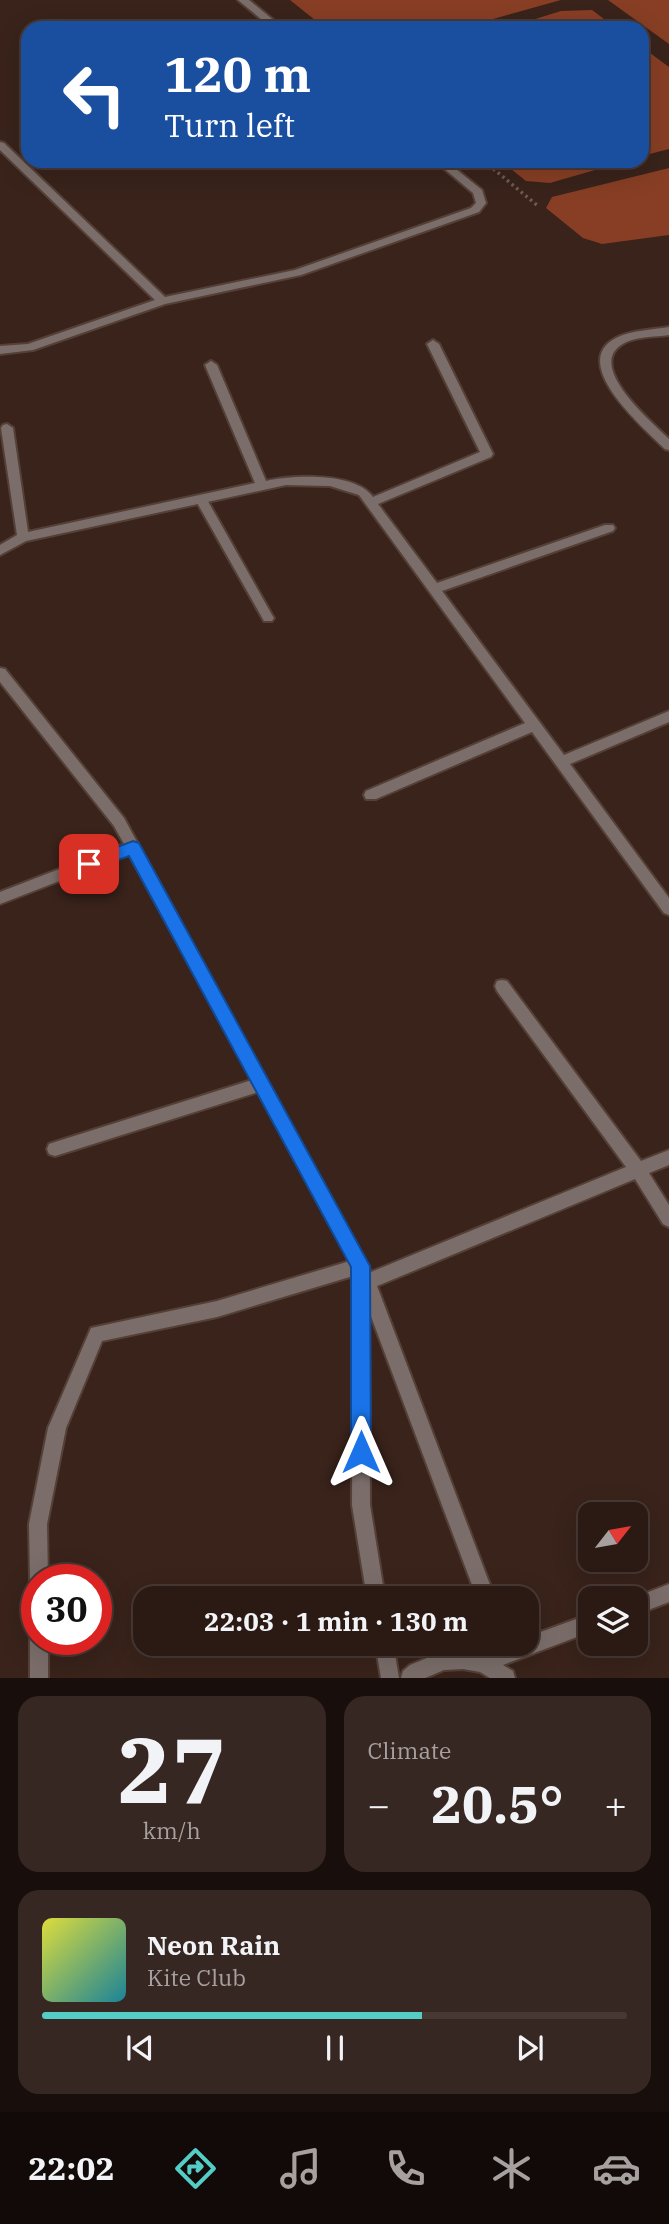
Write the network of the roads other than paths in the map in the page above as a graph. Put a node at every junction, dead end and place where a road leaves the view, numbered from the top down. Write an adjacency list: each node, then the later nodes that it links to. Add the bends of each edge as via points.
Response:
1 (243, 0): 2 (street)
2 (269, 21)
3 (0, 145): 4 (street)
4 (21, 165)
5 (24, 168): 7 (street)
6 (449, 168): 7 (street, via 478,192 481,203 475,210 297,272)
7 (163, 301): 10 (street, via 29,347)
8 (669, 331): 13 (street, via 614,343 606,352 605,369 616,393)
9 (433, 344): 16 (street, via 487,454)
10 (0, 351)
11 (211, 365): 14 (street)
12 (7, 428): 18 (street)
13 (669, 446)
14 (262, 486): 15 (street); 16 (street, via 286,481 330,482 363,492)
15 (201, 499): 18 (street); 21 (street)
16 (371, 502): 20 (street)
17 (609, 528): 20 (street)
18 (23, 537): 19 (street)
19 (0, 551)
20 (436, 588): 24 (street)
21 (268, 618)
22 (0, 673): 27 (street)
23 (669, 716): 25 (street)
24 (535, 725): 25 (street); 26 (street)
25 (562, 762): 29 (street)
26 (371, 794)
27 (133, 847): 28 (street); 31 (street)
28 (0, 898)
29 (669, 909)
30 (502, 986): 34 (street)
31 (262, 1084): 32 (street); 36 (street)
32 (55, 1149)
33 (669, 1157): 34 (street)
34 (638, 1170): 35 (street); 36 (street)
35 (669, 1219)
36 (363, 1274): 37 (street, via 97,1334 57,1428 38,1524); 38 (street, via 361,1505); 39 (street)
37 (39, 1564)
38 (374, 1586)
39 (481, 1586)
40 (669, 1593): 41 (street)
41 (648, 1601)
42 (578, 1627): 43 (street)
43 (539, 1638)
44 (39, 1655): 48 (street)
45 (386, 1656): 49 (street)
46 (493, 1656): 47 (street)
47 (482, 1663): 50 (street, via 449,1658); 51 (street)
48 (39, 1678)
49 (390, 1678)
50 (410, 1678)
51 (506, 1678)

